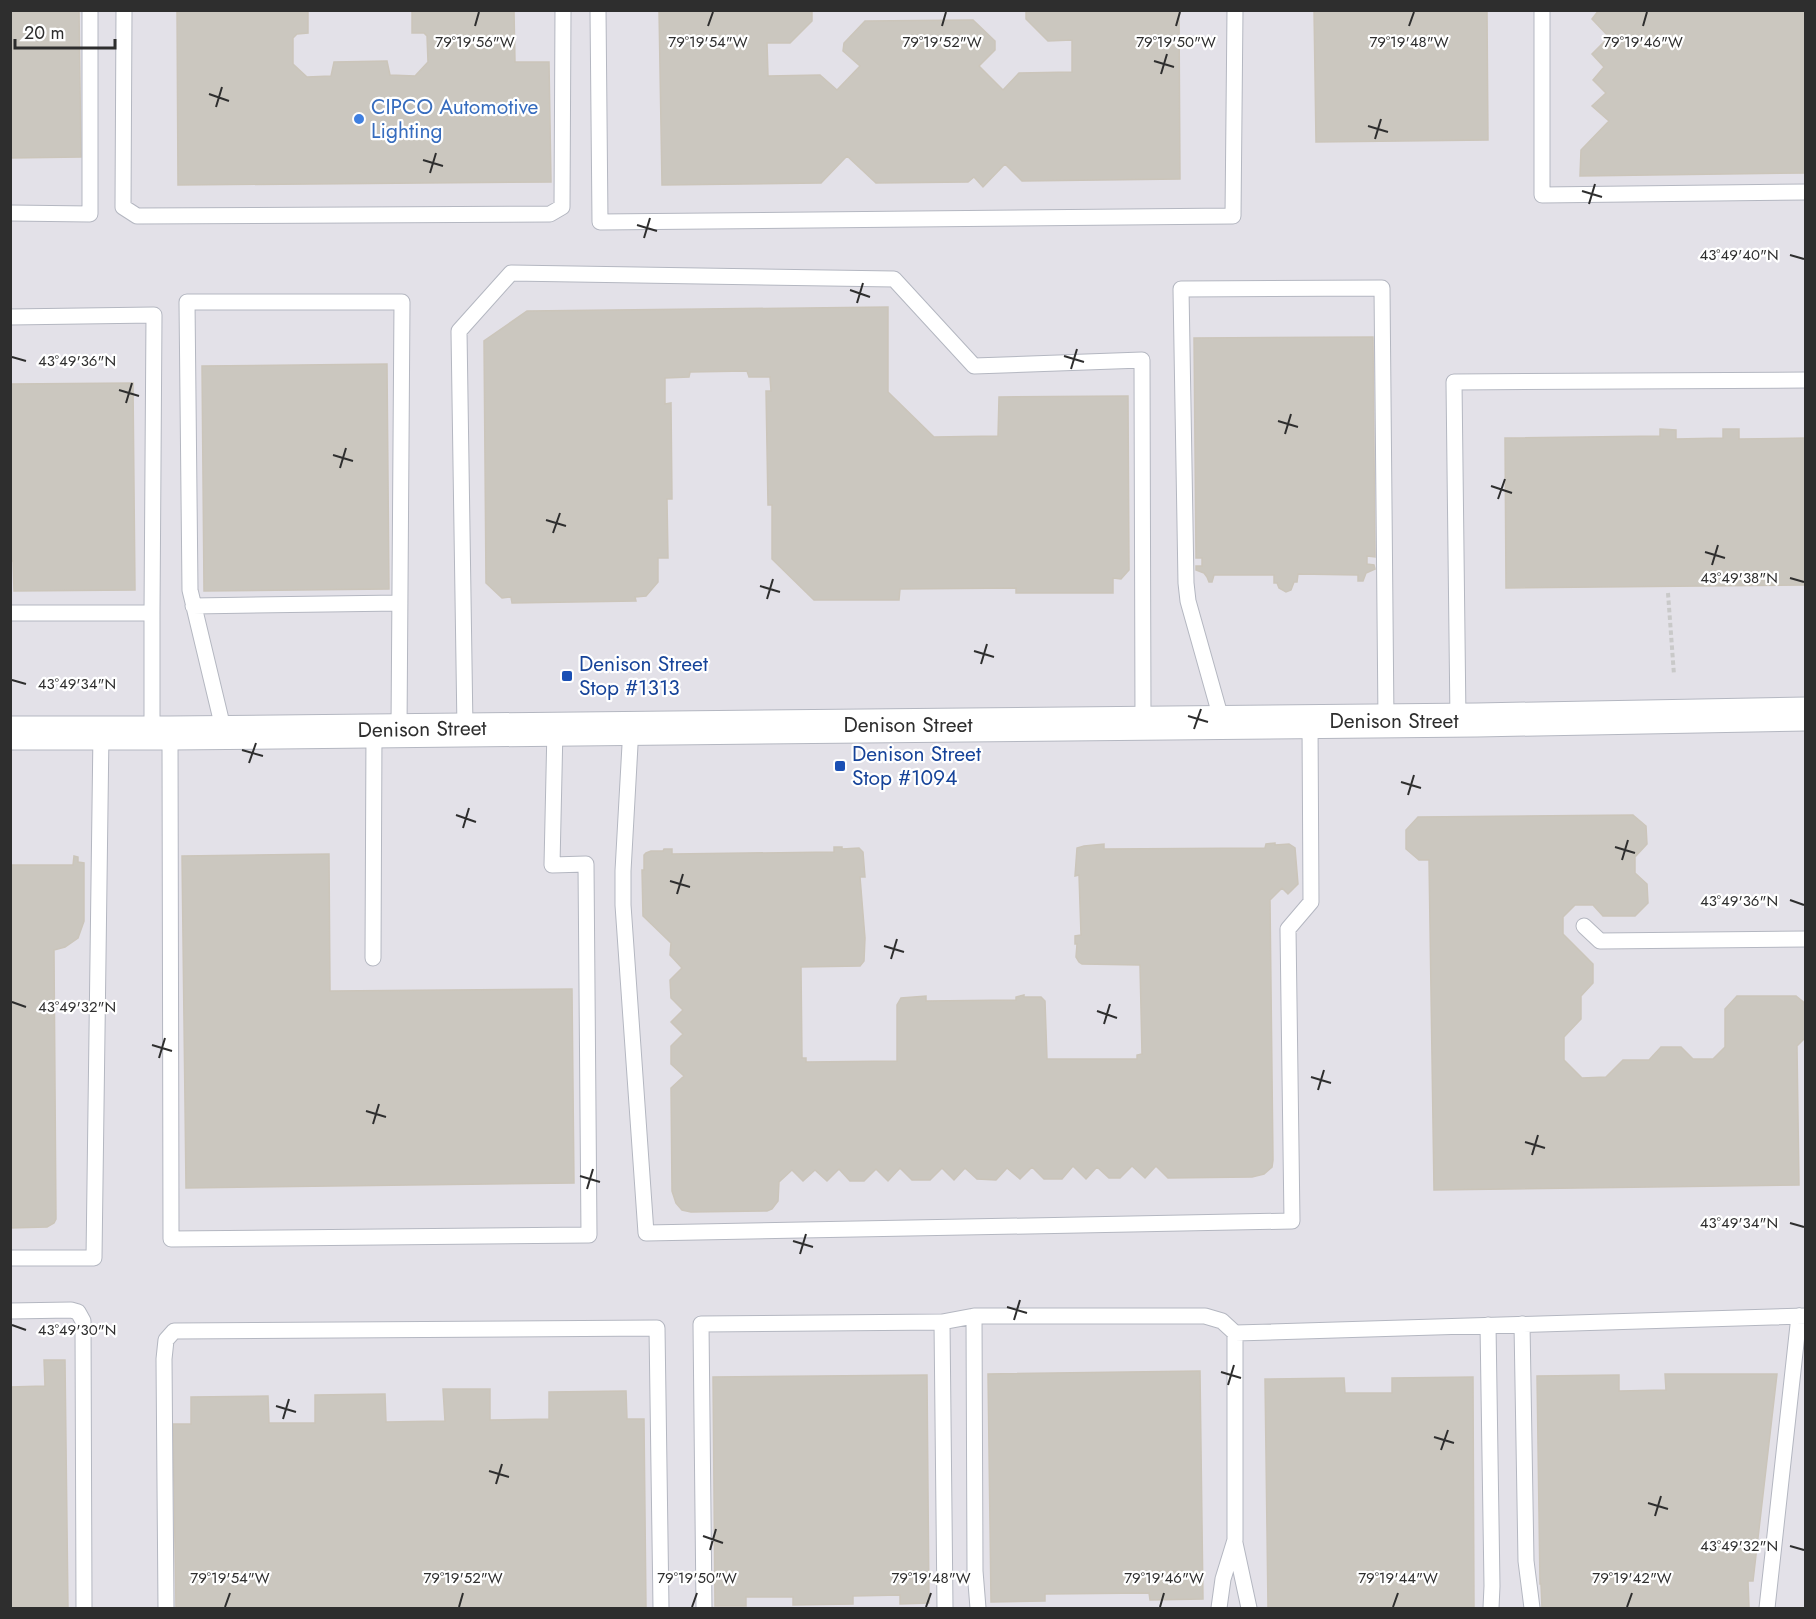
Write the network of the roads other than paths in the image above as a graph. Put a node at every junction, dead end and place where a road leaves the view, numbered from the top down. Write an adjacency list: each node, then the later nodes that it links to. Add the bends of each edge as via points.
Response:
1 (90, 10): 8 (lane, via 90,214)
2 (124, 10): 3 (lane, via 123,207 137,216 550,214 562,207)
3 (563, 10)
4 (598, 10): 5 (lane, via 600,222 1233,216)
5 (1235, 10)
6 (1542, 10): 7 (lane, via 1542,195)
7 (1806, 192)
8 (10, 213)
9 (10, 317): 14 (lane, via 154,315)
10 (1806, 380): 16 (lane, via 1454,382)
11 (400, 603): 12 (lane); 12 (lane, via 402,302 187,302); 24 (lane)
12 (193, 606): 26 (lane)
13 (10, 613): 14 (lane)
14 (152, 613): 28 (lane)
15 (1806, 714): 16 (street, Denison Street)
16 (1458, 720): 17 (street, Denison Street)
17 (1386, 721): 18 (lane, via 1382,288 1181,289 1186,583); 19 (street, Denison Street)
18 (1222, 722): 19 (street, Denison Street); 20 (street, Denison Street)
19 (1310, 722): 21 (lane, via 1311,902 1288,928 1292,1221 646,1233 623,905)
20 (1143, 723): 21 (street, Denison Street); 23 (lane, via 1142,360 974,366 894,279 511,273 459,331)
21 (631, 727): 22 (street, Denison Street)
22 (555, 728): 23 (street, Denison Street); 28 (lane, via 552,865 586,864 589,1235 171,1239)
23 (465, 729): 24 (street, Denison Street)
24 (387, 730): 26 (street, Denison Street); 31 (lane)
25 (101, 732): 27 (street, Denison Street); 28 (street, Denison Street); 32 (lane, via 94,1258)
26 (224, 732): 28 (street, Denison Street)
27 (10, 733)
28 (161, 733)
29 (1584, 926): 30 (lane, via 1600,941)
30 (1806, 939)
31 (373, 958)
32 (10, 1258)
33 (10, 1311): 41 (lane, via 71,1310 78,1312 83,1321)
34 (974, 1316): 36 (lane); 39 (lane, via 1204,1316 1222,1321); 46 (lane)
35 (1802, 1316): 37 (lane); 51 (lane)
36 (942, 1322): 44 (lane, via 701,1324); 45 (lane)
37 (1522, 1324): 38 (lane); 50 (lane, via 1526,1561)
38 (1488, 1325): 39 (lane); 49 (lane)
39 (1236, 1333): 40 (lane)
40 (1235, 1540): 47 (lane); 48 (lane)
41 (84, 1608)
42 (166, 1608): 43 (lane, via 164,1359 166,1340 174,1331 646,1328 657,1328)
43 (661, 1608)
44 (704, 1608)
45 (945, 1608)
46 (978, 1608)
47 (1219, 1608)
48 (1249, 1608)
49 (1491, 1608)
50 (1532, 1608)
51 (1767, 1608)

